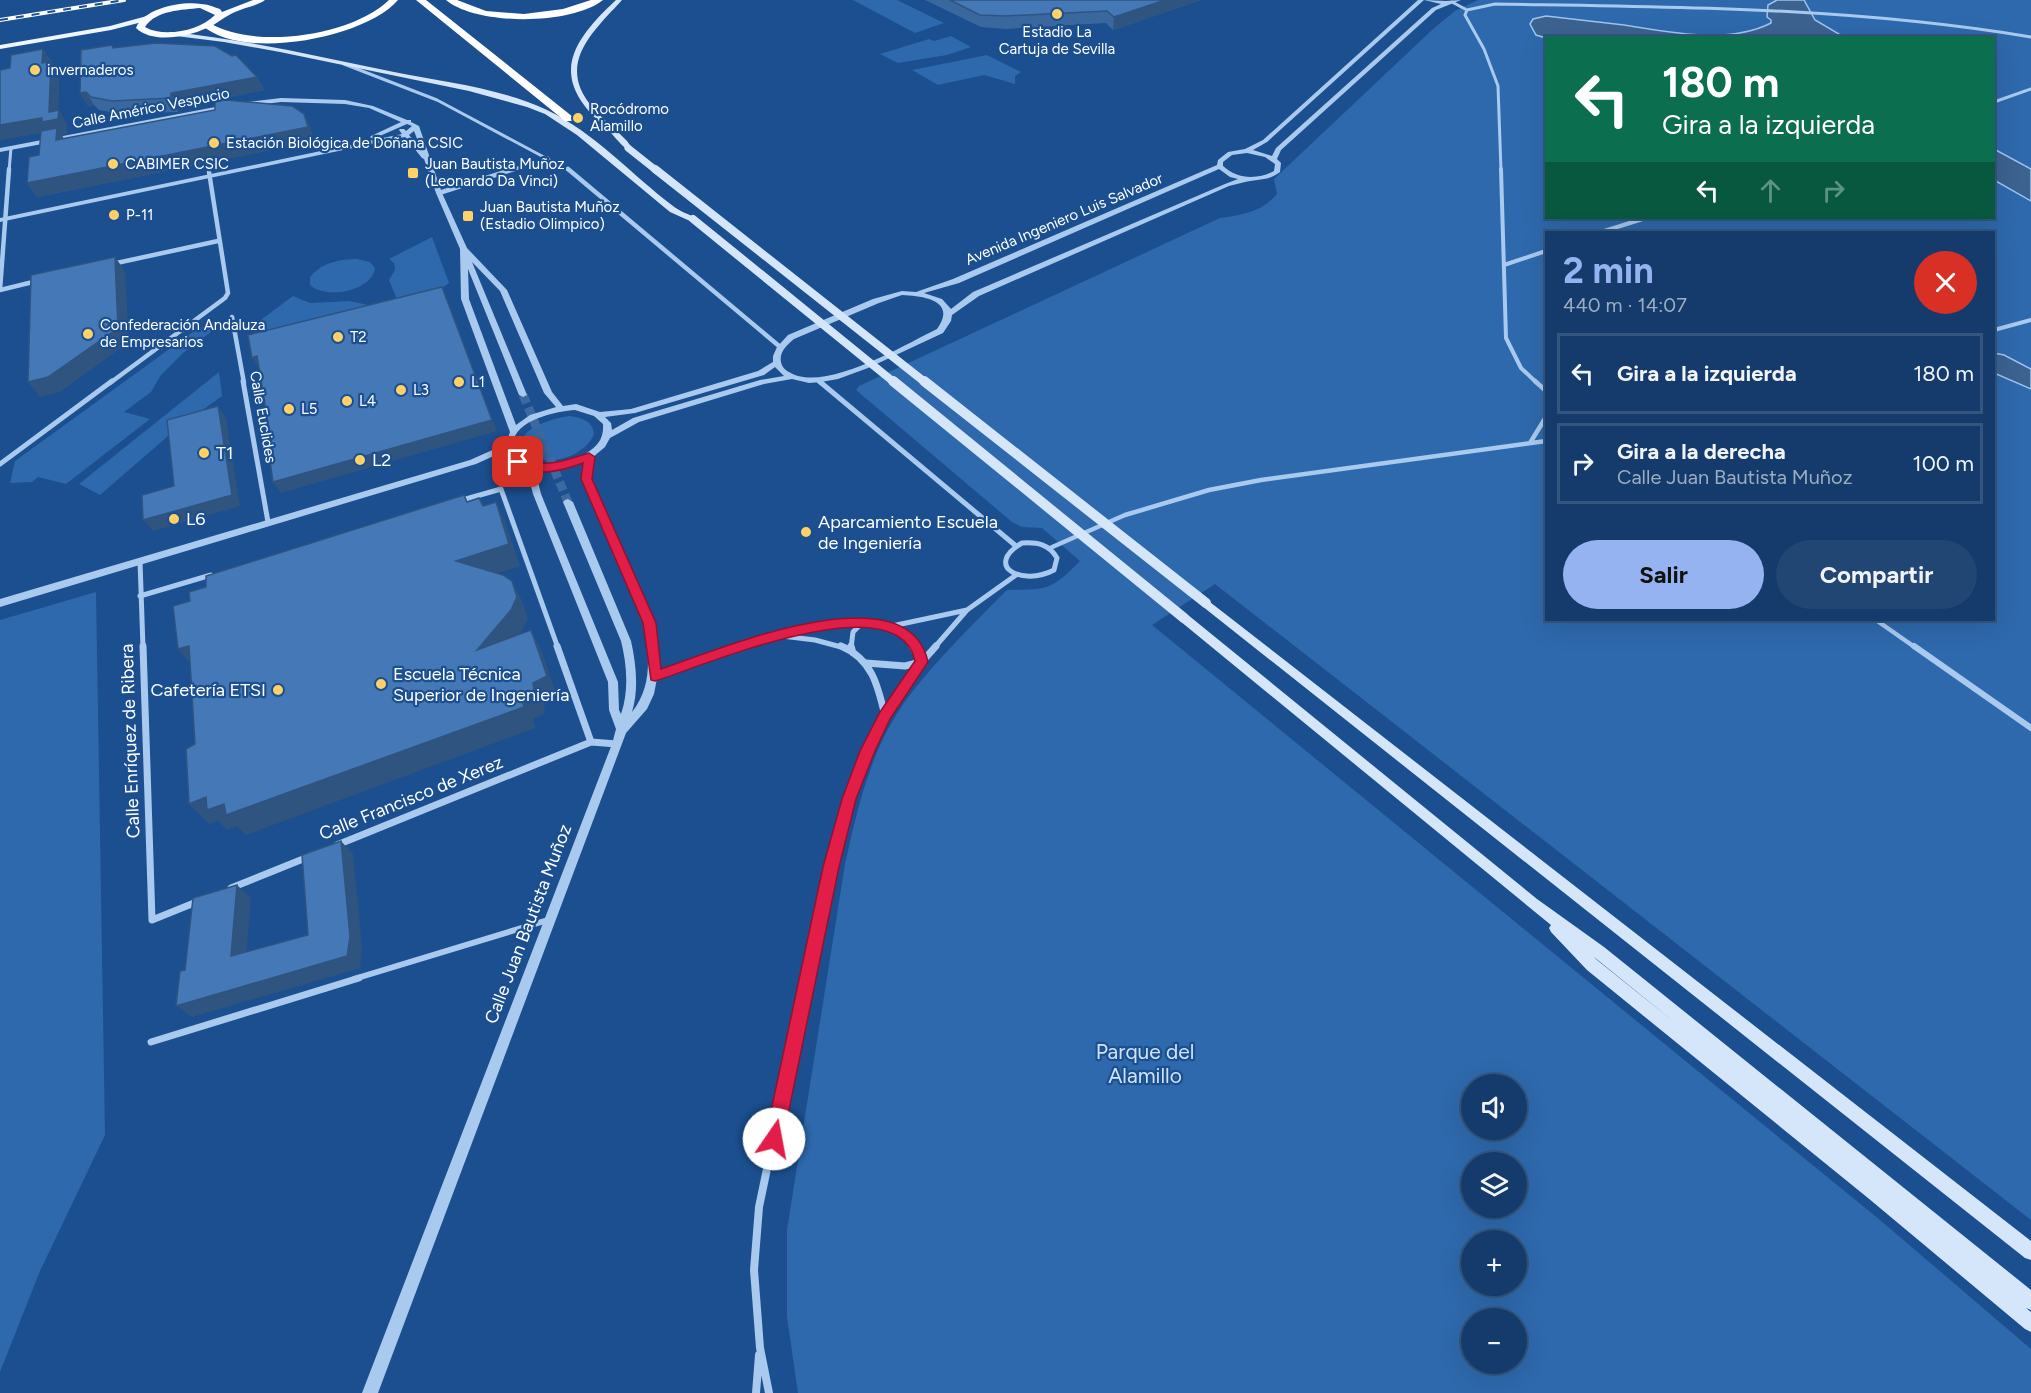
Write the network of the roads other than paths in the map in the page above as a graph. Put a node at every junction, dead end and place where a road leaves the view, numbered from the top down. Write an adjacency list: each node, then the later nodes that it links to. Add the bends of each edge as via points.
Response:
1 (261, 0): 16 (highway)
2 (394, 0): 17 (highway, via 382,13 364,22 306,37 252,39 219,33)
3 (420, 0): 30 (highway)
4 (438, 0): 14 (highway)
5 (450, 0): 6 (highway, via 474,12 511,16 556,13)
6 (599, 0)
7 (619, 0): 28 (main road, via 590,29 576,51 575,82)
8 (1421, 0): 35 (street, via 1265,141)
9 (1427, 0): 11 (street)
10 (228, 2): 12 (highway)
11 (1452, 2): 13 (street); 37 (street, via 1434,9 1278,149)
12 (201, 6): 15 (highway, via 178,8); 16 (highway, via 217,11)
13 (1467, 10): 20 (street, via 1496,4 1815,10 1928,20); 49 (street, via 1465,15 1481,41 1498,86)
14 (456, 14)
15 (147, 18): 19 (highway, via 139,32); 21 (main road, via 111,28)
16 (216, 20): 17 (highway)
17 (207, 25): 19 (highway)
18 (125, 34): 22 (main road)
19 (170, 34): 23 (main road)
20 (2031, 38)
21 (0, 46)
22 (0, 53)
23 (343, 64): 30 (main road, via 511,100); 36 (street, via 437,100)
24 (2031, 89): 25 (street)
25 (1995, 102)
26 (574, 108): 28 (highway)
27 (379, 110): 29 (street, Calle Américo Vespucio); 32 (street, Calle Américo Vespucio); 33 (street, Calle Américo Vespucio, via 330,101 261,102)
28 (588, 114): 106 (main road, bridge)
29 (409, 121): 31 (street, Calle Américo Vespucio); 32 (street)
30 (565, 121): 103 (main road, bridge, via 673,210 693,219)
31 (415, 127): 32 (street); 38 (street, Calle Américo Vespucio)
32 (402, 130): 38 (street, Calle Américo Vespucio); 40 (street); 40 (street)
33 (11, 148): 34 (street, Calle Américo Vespucio); 43 (street)
34 (0, 150)
35 (1247, 151): 37 (street); 39 (street, Avenida Ingeniero Luis Salvador, via 1223,157)
36 (548, 158): 42 (street); 58 (street, via 567,168)
37 (1274, 159): 41 (street, Avenida Ingeniero Luis Salvador, via 1279,168 1272,176)
38 (427, 160): 42 (street, Calle Américo Vespucio)
39 (1220, 166): 41 (street, via 1229,174); 53 (street, Avenida Ingeniero Luis Salvador, via 956,280)
40 (209, 174): 43 (street); 46 (street)
41 (1246, 179): 54 (street, Avenida Ingeniero Luis Salvador, via 976,294)
42 (439, 193): 47 (street, Calle Américo Vespucio)
43 (3, 217): 52 (street)
44 (1643, 219): 45 (street)
45 (1604, 231)
46 (218, 241): 50 (street); 73 (street, via 228,292 225,298)
47 (464, 249): 63 (street); 64 (street, Calle Américo Vespucio, via 503,290 548,393); 67 (street, Calle Américo Vespucio, via 465,299)
48 (1545, 251): 49 (street)
49 (1504, 265): 62 (street, via 1506,338 1521,368)
50 (103, 266)
51 (46, 279): 52 (street)
52 (0, 290)
53 (917, 293): 54 (street, via 940,300); 58 (street, Avenida Ingeniero Luis Salvador, via 876,301)
54 (949, 314): 61 (street, Avenida Ingeniero Luis Salvador, via 940,331 842,375)
55 (232, 317): 77 (street, Calle Euclides)
56 (2031, 320): 57 (street)
57 (1995, 330)
58 (779, 346): 59 (street)
59 (776, 363): 60 (street); 65 (street, via 761,373 632,411)
60 (792, 377): 61 (street); 68 (street, via 636,420)
61 (819, 381): 78 (street)
62 (1545, 391)
63 (523, 395)
64 (561, 408): 65 (street, via 590,410); 67 (street, via 542,412)
65 (600, 415): 68 (street, via 608,425)
66 (1545, 419): 70 (street)
67 (514, 432): 71 (street)
68 (608, 436): 72 (street)
69 (1545, 441): 70 (street)
70 (1530, 443): 79 (street, via 1209,490 1125,515)
71 (508, 446): 74 (street, via 518,462); 77 (street, via 472,462)
72 (589, 457): 74 (street, via 560,468); 93 (street, via 586,479 649,623)
73 (0, 464)
74 (530, 467): 96 (street, via 537,494 613,682 615,710)
75 (456, 502): 97 (street, via 501,489)
76 (568, 502): 96 (street, Calle Juan Bautista Muñoz, via 626,641 632,679)
77 (268, 522): 80 (street)
78 (1016, 546): 79 (street, via 1029,542); 82 (street, via 1005,560)
79 (1050, 548): 82 (street, via 1057,558 1054,570 1040,578)
80 (140, 561): 83 (street, Calle Enríquez de Ribera); 84 (street)
81 (219, 573): 83 (street)
82 (1016, 575): 85 (street)
83 (140, 596): 102 (street, Calle Enríquez de Ribera, via 152,920)
84 (0, 603)
85 (968, 610): 88 (street); 91 (street)
86 (1877, 621): 95 (street)
87 (863, 623): 88 (street); 89 (street, via 813,626); 90 (street, via 851,637)
88 (886, 627): 91 (street, via 908,637 917,647)
89 (779, 635): 90 (street, via 822,640); 93 (street)
90 (853, 653): 92 (street)
91 (921, 662): 92 (street, via 905,666); 94 (street)
92 (866, 663): 94 (street, via 877,682)
93 (655, 676): 96 (street, via 638,715)
94 (885, 716): 109 (street, via 849,799 831,867 759,1207 754,1270)
95 (2031, 728)
96 (622, 730): 98 (street, Calle Juan Bautista Muñoz)
97 (591, 742): 98 (street, Calle Francisco de Xerez); 99 (street, Calle Francisco de Xerez)
98 (617, 744): 104 (street, Calle Juan Bautista Muñoz)
99 (330, 848)
100 (319, 852): 101 (street, Calle Francisco de Xerez)
101 (221, 892)
102 (210, 897)
103 (1532, 903): 107 (main road, via 1599,952); 108 (main road, via 1592,965)
104 (550, 920): 105 (street); 110 (street, Calle Juan Bautista Muñoz)
105 (151, 1042)
106 (2031, 1252)
107 (2031, 1301)
108 (2031, 1323)
109 (760, 1348): 111 (street); 112 (street)
110 (370, 1393)
111 (756, 1393)
112 (769, 1393)

